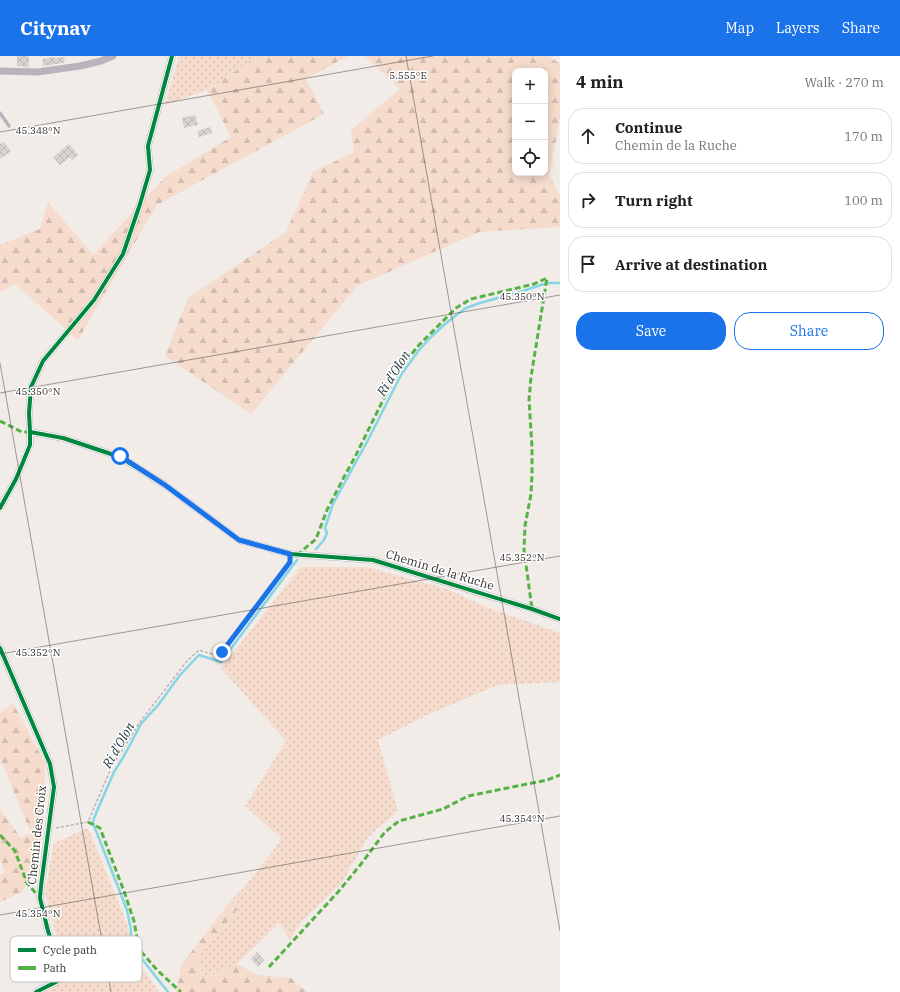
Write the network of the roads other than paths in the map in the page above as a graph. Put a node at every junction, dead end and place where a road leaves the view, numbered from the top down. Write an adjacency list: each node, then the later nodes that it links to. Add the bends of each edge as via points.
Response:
1 (113, 56): 3 (street, via 73,67 38,72)
2 (172, 56): 6 (street, via 148,146 150,170 123,254 94,300 43,362 31,387)
3 (0, 71)
4 (0, 113): 5 (lane)
5 (9, 126)
6 (30, 432): 7 (street, via 30,445); 8 (street, Chemin de la Ruche, via 63,438 120,456 165,485 239,540 290,554 373,560)
7 (0, 508)
8 (560, 619)
9 (0, 648): 10 (street, Chemin des Croix, via 50,764 54,787 40,898)
10 (50, 936)
11 (56, 982): 12 (street, Chemin des Croix)
12 (36, 992)

